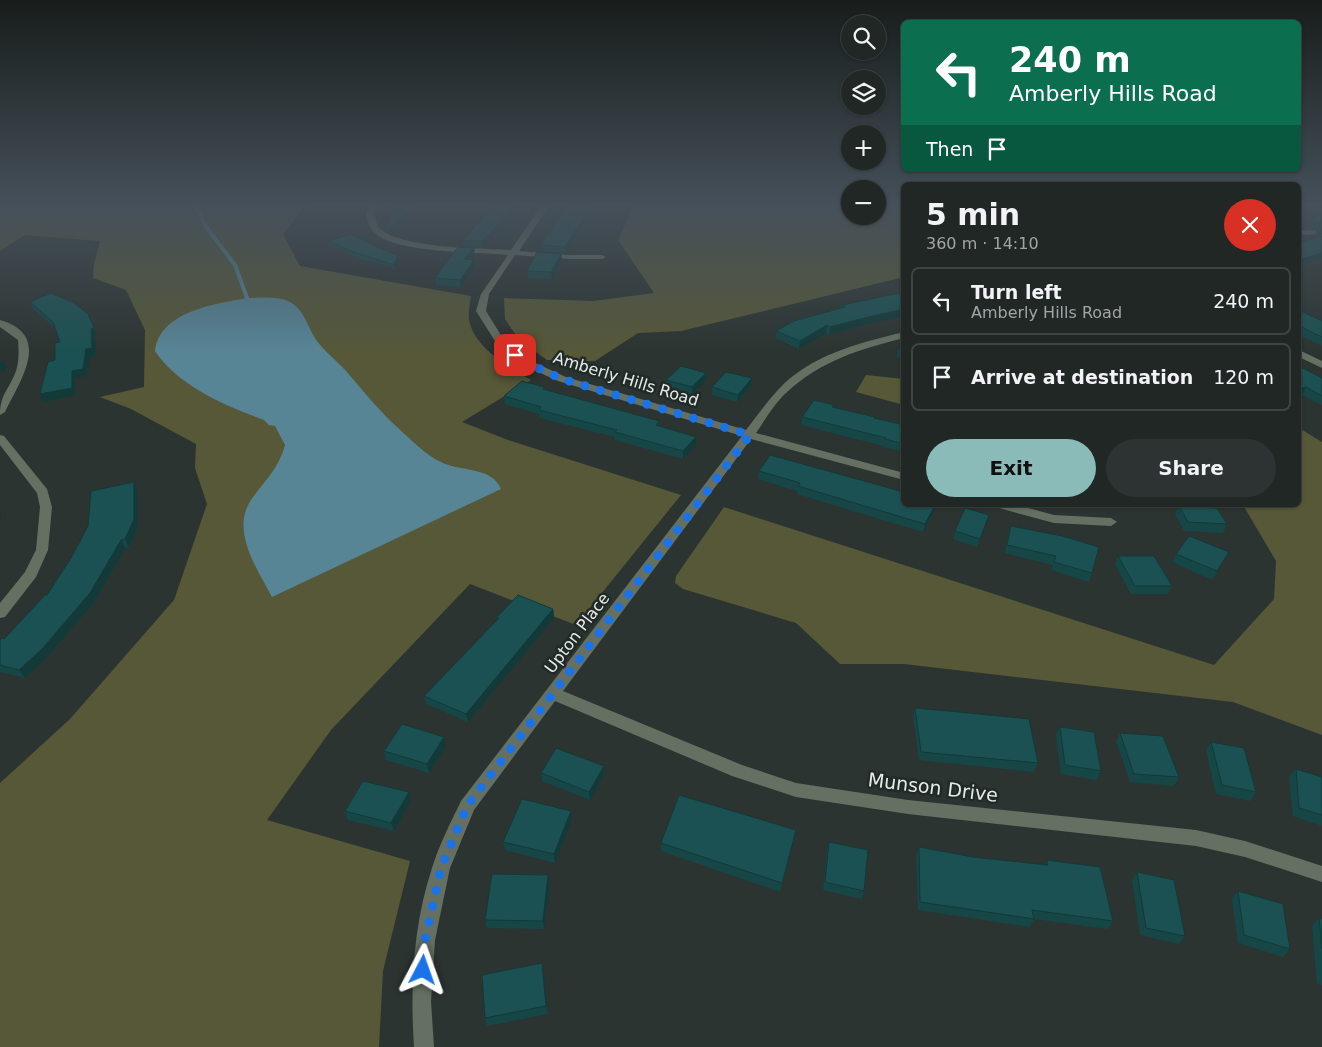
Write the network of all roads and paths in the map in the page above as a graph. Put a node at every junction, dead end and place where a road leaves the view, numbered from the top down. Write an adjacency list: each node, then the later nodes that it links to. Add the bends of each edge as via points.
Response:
1 (511, 255): 9 (street, Amberly Hills Road, via 485,294 481,311 503,347 527,363 562,379)
2 (538, 255): 3 (street)
3 (602, 257)
4 (0, 323): 8 (street, via 23,339 25,354 19,376)
5 (901, 336): 9 (street, Upton Place, via 865,344 808,370 781,392)
6 (1301, 354): 7 (street)
7 (1322, 365)
8 (0, 412)
9 (750, 435): 11 (street, Amberly Hills Road); 15 (street, Upton Place)
10 (0, 438): 14 (street, via 44,492 46,507 42,550 31,574)
11 (901, 477)
12 (1010, 507): 13 (street, via 1054,519)
13 (1111, 522)
14 (0, 613)
15 (552, 694): 16 (street, Munson Drive, via 738,771 796,790 908,807 1196,838 1245,849); 17 (street, Upton Place, via 467,806 441,868 425,940 420,1002)
16 (1322, 874)
17 (424, 1047)

